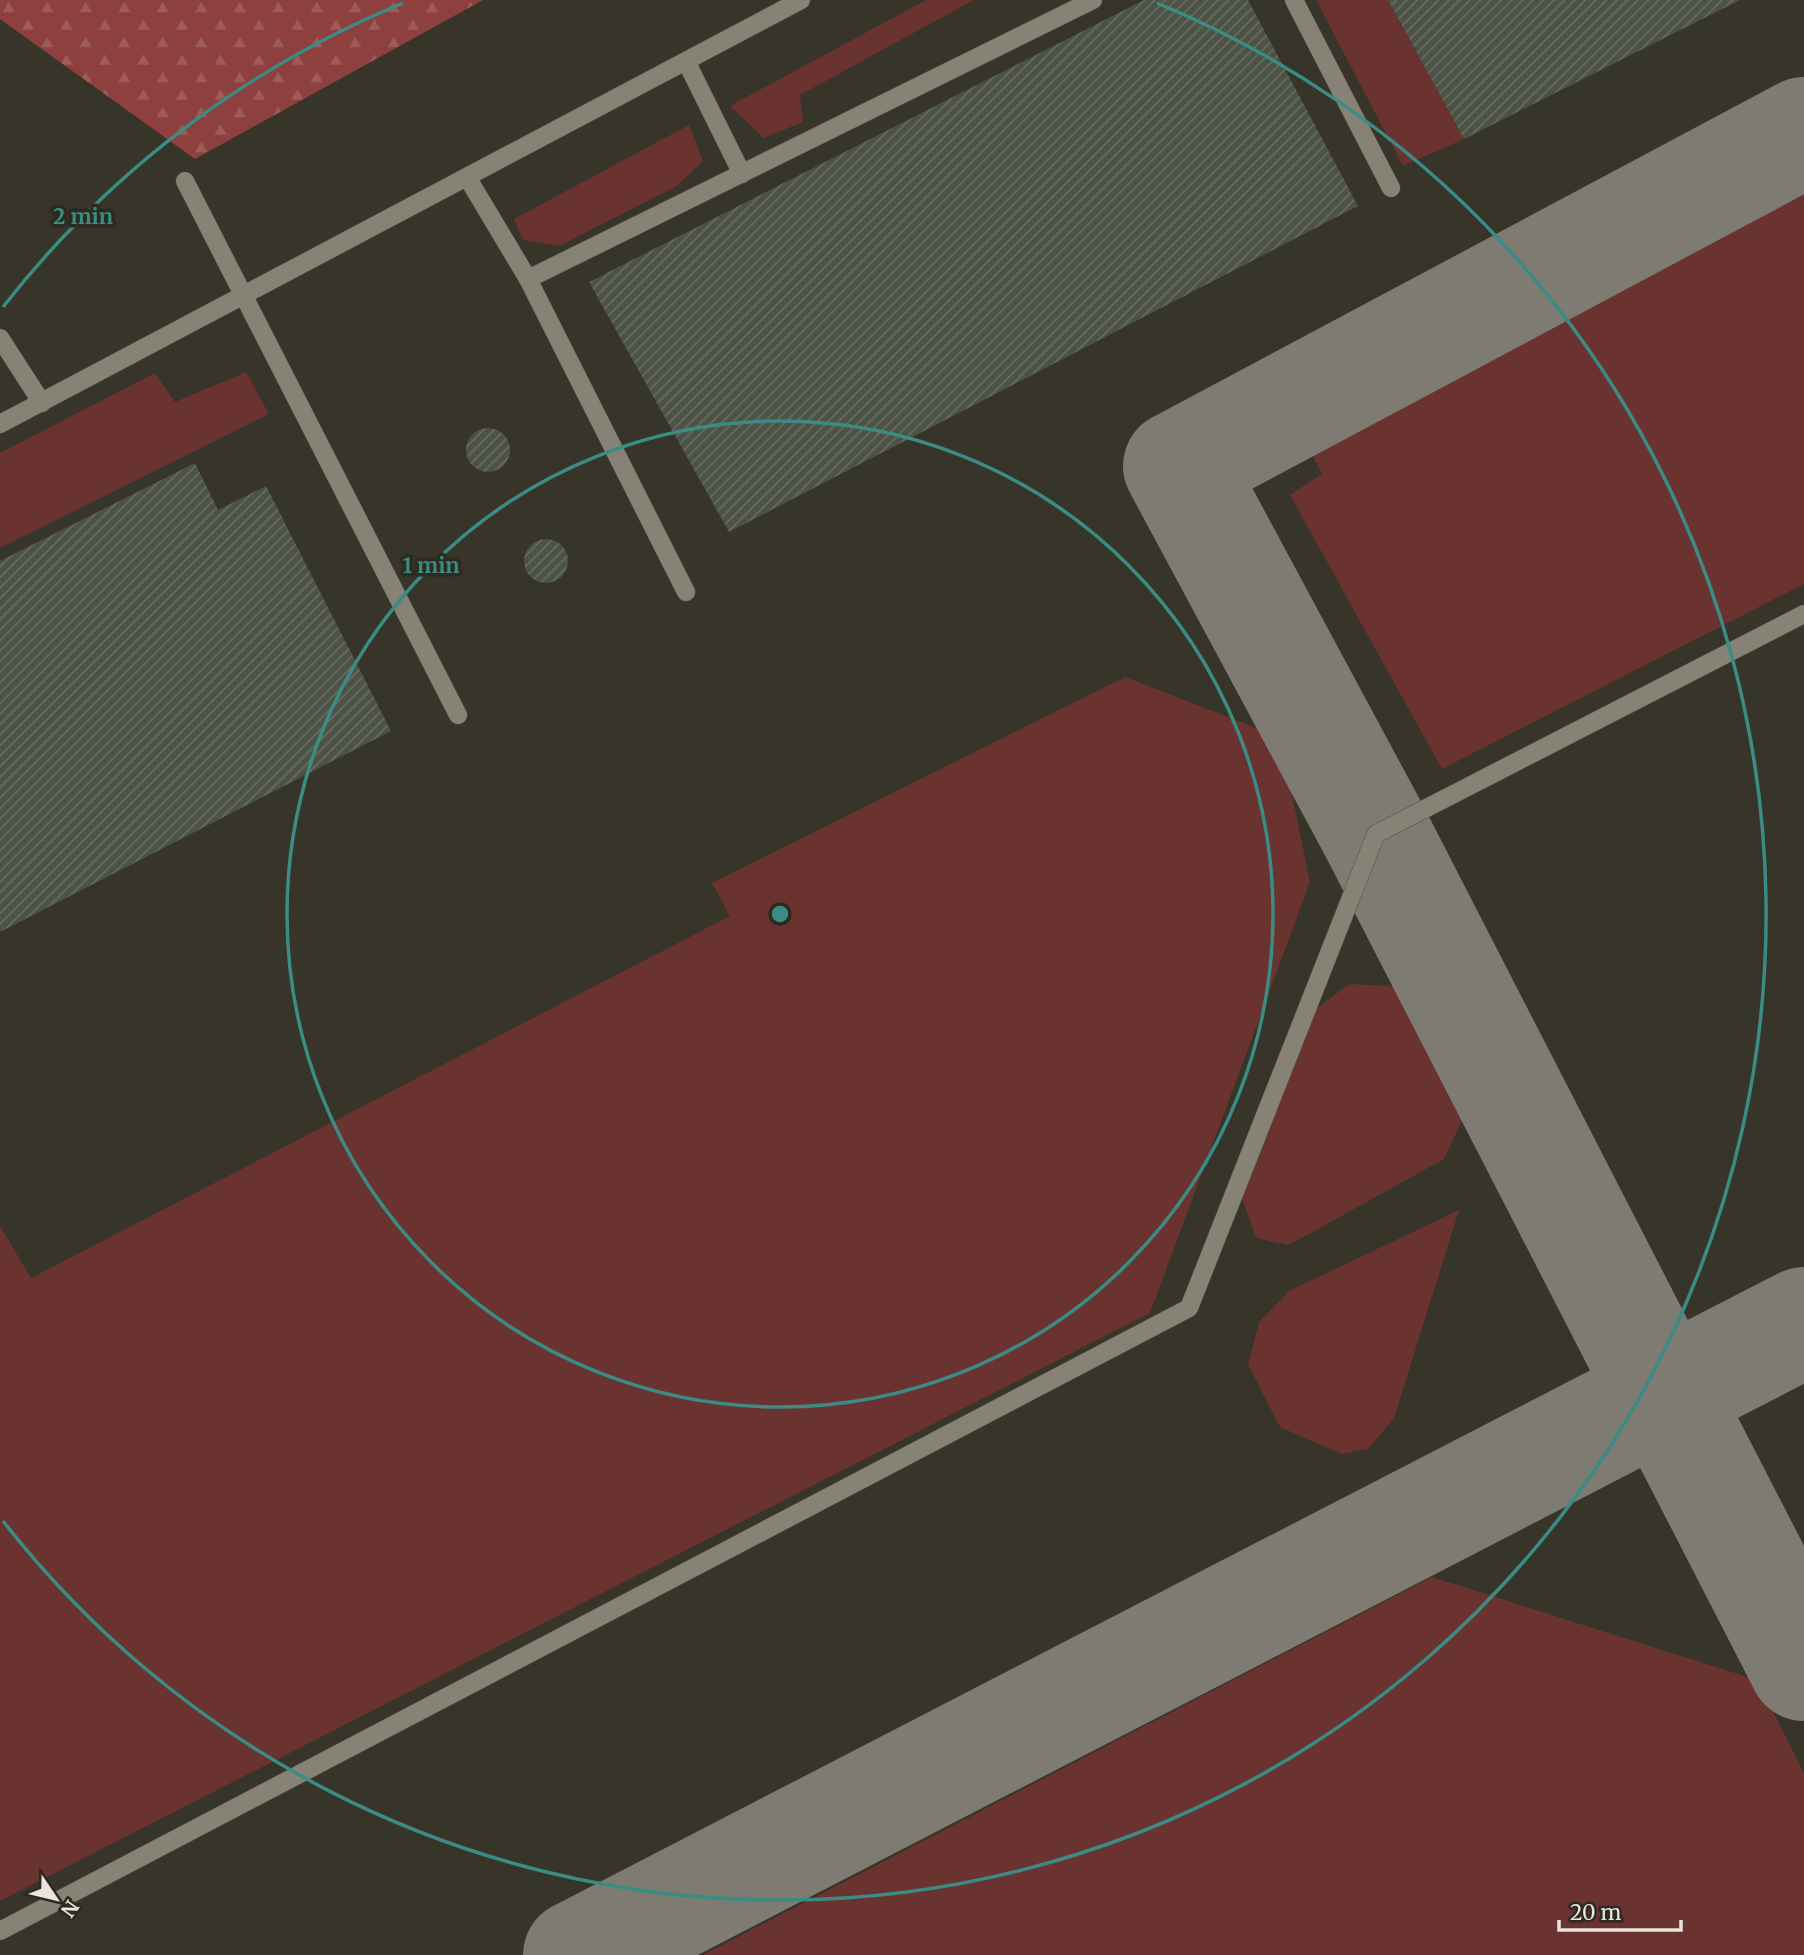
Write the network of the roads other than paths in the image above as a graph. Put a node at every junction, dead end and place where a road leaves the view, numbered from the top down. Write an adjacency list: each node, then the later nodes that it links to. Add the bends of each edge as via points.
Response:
1 (801, 0): 4 (lane)
2 (1093, 0): 5 (lane)
3 (1294, 0): 8 (lane)
4 (686, 61): 5 (lane); 6 (lane)
5 (742, 174): 9 (lane)
6 (467, 177): 9 (lane); 10 (lane)
7 (185, 181): 10 (lane)
8 (1391, 188)
9 (528, 279): 14 (lane)
10 (242, 297): 12 (lane); 16 (lane)
11 (0, 338): 12 (lane)
12 (42, 403): 13 (lane)
13 (0, 424)
14 (686, 592)
15 (1804, 614): 17 (lane, via 1376,834 1188,1308)
16 (458, 715)
17 (0, 1931)

